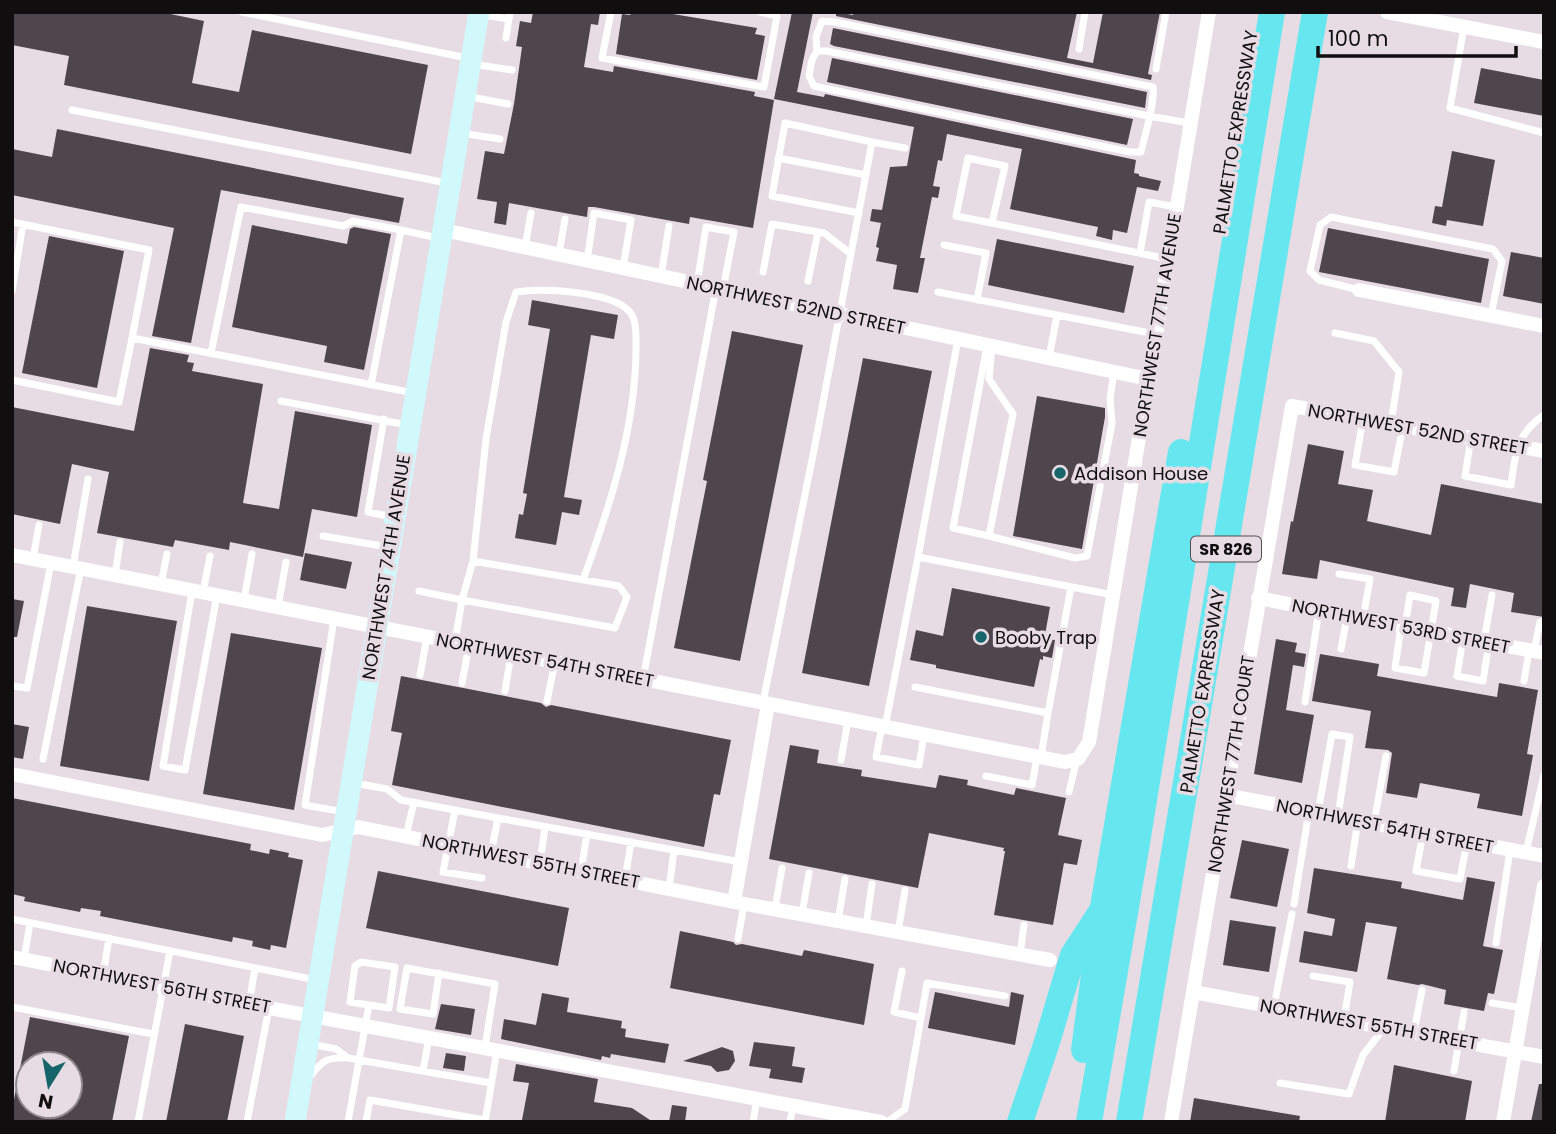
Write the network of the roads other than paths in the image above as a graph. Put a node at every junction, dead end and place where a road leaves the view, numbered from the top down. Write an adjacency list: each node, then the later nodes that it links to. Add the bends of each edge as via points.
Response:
1 (242, 12): 19 (lane)
2 (611, 12): 3 (lane, via 603,58 764,87 777,16)
3 (760, 12)
4 (1085, 12): 17 (lane)
5 (1166, 12): 20 (lane)
6 (1209, 12): 26 (street, NORTHWEST 77TH AVENUE)
7 (1255, 12): 195 (highway, PALMETTO EXPRESSWAY / SR 826)
8 (1272, 12): 266 (highway)
9 (1297, 12): 267 (highway)
10 (1315, 12): 249 (highway, PALMETTO EXPRESSWAY / SR 826)
11 (1387, 12): 14 (street)
12 (479, 13): 13 (lane); 19 (street, NORTHWEST 74TH AVENUE)
13 (510, 16): 15 (lane)
14 (1464, 27): 16 (street); 28 (lane, via 1450,108)
15 (506, 38)
16 (1544, 42)
17 (1079, 49)
18 (817, 51): 25 (lane); 25 (lane, via 817,28 822,21 835,22 1153,87); 25 (lane, via 809,76 814,86 1130,152 1141,152)
19 (471, 61): 21 (lane); 22 (street, NORTHWEST 74TH AVENUE)
20 (1156, 69)
21 (512, 70)
22 (466, 96): 23 (lane); 27 (street, NORTHWEST 74TH AVENUE)
23 (509, 104)
24 (72, 110): 34 (lane)
25 (1148, 116): 26 (lane)
26 (1190, 123): 35 (street, NORTHWEST 77TH AVENUE)
27 (459, 133): 29 (lane); 34 (street, NORTHWEST 74TH AVENUE)
28 (1544, 133)
29 (500, 139)
30 (872, 142): 31 (lane); 32 (lane, via 785,123); 33 (lane)
31 (905, 148)
32 (778, 158): 33 (lane); 37 (lane, via 772,196)
33 (866, 175): 37 (lane)
34 (451, 184): 45 (street, NORTHWEST 74TH AVENUE)
35 (1176, 207): 48 (lane, via 1149,202); 51 (street, NORTHWEST 77TH AVENUE)
36 (531, 213): 47 (lane)
37 (859, 213): 49 (lane)
38 (565, 219): 50 (lane)
39 (12, 222): 41 (lane)
40 (992, 223): 40 (lane, via 1005,166 968,158 956,216); 48 (lane)
41 (23, 224): 60 (lane); 69 (lane, via 149,250)
42 (669, 226): 55 (lane)
43 (401, 230): 45 (lane); 72 (lane, via 353,221 343,226 241,206); 77 (lane)
44 (818, 232): 49 (lane); 54 (lane, via 772,224); 56 (lane)
45 (443, 234): 47 (street, NORTHWEST 52ND STREET); 78 (street, NORTHWEST 74TH AVENUE)
46 (944, 245): 62 (lane, via 986,253)
47 (524, 248): 50 (street, NORTHWEST 52ND STREET)
48 (1140, 253): 51 (lane)
49 (851, 254): 63 (lane)
50 (559, 255): 52 (street, NORTHWEST 52ND STREET)
51 (1168, 259): 68 (street, NORTHWEST 77TH AVENUE)
52 (587, 261): 53 (street, NORTHWEST 52ND STREET); 53 (lane, via 594,213 631,220)
53 (623, 268): 55 (street, NORTHWEST 52ND STREET)
54 (763, 272)
55 (661, 276): 57 (street, NORTHWEST 52ND STREET)
56 (808, 281)
57 (697, 284): 58 (street, NORTHWEST 52ND STREET); 58 (lane, via 706,227 734,232)
58 (720, 289): 63 (street, NORTHWEST 52ND STREET); 136 (lane)
59 (1359, 290): 65 (street); 65 (lane, via 1319,281 1310,271 1320,225 1331,217 1493,249 1502,261)
60 (12, 291)
61 (938, 292): 62 (lane)
62 (977, 300): 64 (lane)
63 (840, 314): 70 (street, NORTHWEST 52ND STREET); 144 (lane)
64 (1057, 315): 68 (lane); 73 (lane)
65 (1490, 316): 66 (street)
66 (1544, 326)
67 (1335, 333): 85 (lane, via 1374,341 1399,372)
68 (1155, 334): 75 (street, NORTHWEST 77TH AVENUE)
69 (132, 338): 72 (lane); 76 (lane, via 119,402)
70 (958, 339): 71 (street, NORTHWEST 52ND STREET); 100 (lane)
71 (990, 346): 73 (street, NORTHWEST 52ND STREET); 93 (lane, via 989,379 1013,414); 93 (lane, via 953,528)
72 (211, 353): 77 (lane)
73 (1049, 358): 74 (street, NORTHWEST 52ND STREET)
74 (1114, 372): 75 (street, NORTHWEST 52ND STREET); 93 (lane, via 1112,423 1087,556 1075,558)
75 (1148, 379): 114 (street, NORTHWEST 77TH AVENUE)
76 (12, 380)
77 (371, 385): 78 (lane)
78 (415, 393): 84 (street, NORTHWEST 74TH AVENUE)
79 (281, 401): 82 (lane)
80 (1292, 406): 83 (street, NORTHWEST 52ND STREET); 115 (street, NORTHWEST 77TH COURT)
81 (1544, 415): 87 (lane)
82 (384, 419): 84 (lane); 90 (lane, via 368,512)
83 (1363, 419): 85 (street, NORTHWEST 52ND STREET); 85 (lane, via 1355,465 1394,472)
84 (410, 425): 90 (street, NORTHWEST 74TH AVENUE)
85 (1397, 425): 86 (street, NORTHWEST 52ND STREET)
86 (1471, 438): 87 (street, NORTHWEST 52ND STREET); 87 (lane, via 1465,476 1511,485)
87 (1516, 447): 88 (street, NORTHWEST 52ND STREET)
88 (1544, 452)
89 (88, 479): 105 (lane)
90 (394, 517): 95 (street, NORTHWEST 74TH AVENUE)
91 (39, 525): 101 (lane)
92 (323, 536): 95 (lane)
93 (989, 536)
94 (120, 542): 107 (lane)
95 (389, 547): 125 (street, NORTHWEST 74TH AVENUE)
96 (167, 554): 109 (lane)
97 (252, 554): 117 (lane)
98 (209, 556): 112 (lane)
99 (13, 557): 101 (street, NORTHWEST 54TH STREET)
100 (918, 557): 110 (lane); 147 (lane)
101 (33, 559): 103 (street, NORTHWEST 54TH STREET)
102 (473, 561): 108 (lane); 108 (lane, via 486,439 506,322 516,292 566,290 619,303 631,313 636,331 636,370 626,437 604,523); 116 (lane)
103 (51, 562): 105 (street, NORTHWEST 54TH STREET); 139 (lane, via 27,688)
104 (286, 562): 118 (lane)
105 (77, 568): 107 (street, NORTHWEST 54TH STREET); 151 (lane)
106 (1339, 574): 122 (lane, via 1370,579)
107 (116, 575): 109 (street, NORTHWEST 54TH STREET)
108 (583, 580): 116 (lane, via 618,586 627,597 615,628)
109 (161, 584): 112 (street, NORTHWEST 54TH STREET)
110 (1071, 587): 114 (lane); 145 (lane)
111 (419, 591): 116 (lane)
112 (204, 593): 112 (lane, via 163,766 185,770); 117 (street, NORTHWEST 54TH STREET)
113 (1492, 594): 129 (lane)
114 (1113, 595): 152 (street, NORTHWEST 77TH AVENUE, via 1089,742)
115 (1258, 598): 119 (street, NORTHWEST 53RD STREET); 159 (street, NORTHWEST 77TH COURT)
116 (462, 600): 130 (lane)
117 (244, 601): 118 (street, NORTHWEST 54TH STREET)
118 (278, 608): 121 (street, NORTHWEST 54TH STREET)
119 (1319, 610): 120 (street, NORTHWEST 53RD STREET); 143 (lane)
120 (1347, 615): 122 (street, NORTHWEST 53RD STREET); 131 (lane)
121 (334, 619): 125 (street, NORTHWEST 54TH STREET); 166 (lane, via 305,806)
122 (1363, 619): 124 (street, NORTHWEST 53RD STREET)
123 (1539, 622): 132 (lane)
124 (1403, 626): 126 (street, NORTHWEST 53RD STREET); 126 (lane, via 1410,595 1436,601); 126 (lane, via 1395,668 1424,673)
125 (376, 628): 127 (street, NORTHWEST 54TH STREET); 157 (street, NORTHWEST 74TH AVENUE)
126 (1432, 632): 128 (street, NORTHWEST 53RD STREET)
127 (427, 637): 130 (street, NORTHWEST 54TH STREET); 135 (lane)
128 (1463, 638): 129 (street, NORTHWEST 53RD STREET); 129 (lane, via 1457,676 1483,681)
129 (1487, 642): 132 (street, NORTHWEST 53RD STREET)
130 (462, 644): 133 (street, NORTHWEST 54TH STREET); 138 (lane)
131 (1341, 649)
132 (1536, 652): 137 (lane)
133 (511, 654): 134 (street, NORTHWEST 54TH STREET); 141 (lane)
134 (555, 662): 136 (street, NORTHWEST 54TH STREET); 142 (lane)
135 (420, 675)
136 (643, 680): 144 (street, NORTHWEST 54TH STREET)
137 (1524, 681)
138 (463, 683)
139 (12, 686)
140 (915, 687): 145 (lane)
141 (505, 691)
142 (547, 701)
143 (1305, 702)
144 (766, 704): 146 (street, NORTHWEST 54TH STREET); 180 (street)
145 (1048, 713): 150 (lane)
146 (849, 720): 147 (street, NORTHWEST 54TH STREET); 153 (lane)
147 (883, 727): 148 (street, NORTHWEST 54TH STREET); 148 (lane, via 876,757 919,765)
148 (925, 735): 150 (street, NORTHWEST 54TH STREET)
149 (1386, 756): 167 (lane)
150 (1039, 757): 152 (street, NORTHWEST 54TH STREET, via 1065,762); 156 (lane, via 1032,785)
151 (43, 759)
152 (1078, 759): 158 (lane)
153 (841, 760)
154 (12, 774): 166 (street, NORTHWEST 55TH STREET, via 323,835)
155 (1544, 775): 177 (lane)
156 (986, 776)
157 (350, 782): 160 (lane, via 387,789 401,800); 166 (street, NORTHWEST 74TH AVENUE)
158 (1069, 792)
159 (1226, 795): 162 (street, NORTHWEST 54TH STREET); 220 (street, NORTHWEST 77TH COURT)
160 (414, 802): 161 (lane); 171 (lane)
161 (454, 810): 164 (lane); 174 (lane)
162 (1314, 812): 163 (street, NORTHWEST 54TH STREET); 163 (lane, via 1332,734 1350,737); 194 (lane)
163 (1338, 817): 165 (street, NORTHWEST 54TH STREET)
164 (498, 818): 168 (lane); 178 (lane)
165 (1358, 820): 167 (street, NORTHWEST 54TH STREET); 182 (lane)
166 (343, 822): 171 (street, NORTHWEST 55TH STREET); 217 (street, NORTHWEST 74TH AVENUE)
167 (1374, 823): 169 (street, NORTHWEST 54TH STREET)
168 (545, 827): 170 (lane); 181 (lane)
169 (1423, 833): 172 (street, NORTHWEST 54TH STREET); 172 (lane, via 1416,871 1460,879)
170 (587, 834): 173 (lane); 184 (lane)
171 (406, 836): 174 (street, NORTHWEST 55TH STREET)
172 (1468, 841): 175 (street, NORTHWEST 54TH STREET)
173 (631, 842): 176 (lane); 188 (lane)
174 (448, 845): 178 (street, NORTHWEST 55TH STREET); 186 (lane, via 443,872)
175 (1510, 849): 177 (street, NORTHWEST 54TH STREET); 207 (lane)
176 (674, 850): 180 (lane); 190 (lane)
177 (1527, 852): 179 (street, NORTHWEST 54TH STREET)
178 (491, 853): 181 (street, NORTHWEST 55TH STREET)
179 (1544, 856)
180 (741, 862): 193 (street)
181 (540, 863): 184 (street, NORTHWEST 55TH STREET)
182 (1351, 866)
183 (782, 868): 196 (lane)
184 (581, 871): 188 (street, NORTHWEST 55TH STREET)
185 (809, 873): 197 (lane)
186 (482, 877)
187 (845, 879): 200 (lane)
188 (625, 880): 190 (street, NORTHWEST 55TH STREET)
189 (872, 884): 203 (lane)
190 (668, 889): 193 (street, NORTHWEST 55TH STREET)
191 (905, 890): 204 (lane)
192 (1543, 894): 228 (street)
193 (739, 903): 196 (street, NORTHWEST 55TH STREET); 206 (lane)
194 (1294, 904)
195 (1103, 907): 264 (highway, via 1073,955); 265 (highway, PALMETTO EXPRESSWAY / SR 826)
196 (775, 909): 197 (street, NORTHWEST 55TH STREET)
197 (802, 914): 200 (street, NORTHWEST 55TH STREET)
198 (1292, 914): 225 (lane)
199 (12, 919): 201 (lane)
200 (838, 921): 203 (street, NORTHWEST 55TH STREET)
201 (30, 923): 205 (lane); 210 (lane)
202 (1024, 925): 209 (lane)
203 (866, 926): 204 (street, NORTHWEST 55TH STREET)
204 (898, 932): 209 (street, NORTHWEST 55TH STREET)
205 (109, 938): 208 (lane); 215 (lane)
206 (738, 939)
207 (1496, 943)
208 (170, 951): 212 (lane); 218 (lane)
209 (1020, 955): 211 (street, NORTHWEST 55TH STREET)
210 (18, 958): 215 (street, NORTHWEST 56TH STREET)
211 (1050, 960)
212 (255, 968): 217 (lane); 223 (lane)
213 (902, 971): 231 (lane, via 894,1012)
214 (439, 974): 214 (lane, via 407,968 400,1009 433,1014); 240 (lane, via 495,984)
215 (103, 975): 218 (street, NORTHWEST 56TH STREET)
216 (1313, 976): 232 (lane, via 1350,982)
217 (317, 980): 230 (street, NORTHWEST 74TH AVENUE)
218 (162, 986): 223 (street, NORTHWEST 56TH STREET); 236 (lane)
219 (1422, 990): 235 (lane)
220 (1194, 992): 225 (street, NORTHWEST 55TH STREET); 270 (street, NORTHWEST 77TH COURT)
221 (1005, 996): 231 (lane, via 927,983)
222 (1492, 1003): 228 (lane)
223 (249, 1004): 227 (street, NORTHWEST 56TH STREET)
224 (369, 1005): 224 (lane, via 351,1002 355,966 360,962 395,967 389,1008); 233 (lane)
225 (1274, 1006): 232 (street, NORTHWEST 55TH STREET)
226 (12, 1007): 236 (lane)
227 (269, 1008): 230 (street, NORTHWEST 56TH STREET); 256 (lane)
228 (1523, 1008): 241 (street)
229 (1464, 1012): 238 (lane)
230 (311, 1015): 233 (street, NORTHWEST 56TH STREET); 239 (street, NORTHWEST 74TH AVENUE)
231 (921, 1018): 263 (lane, via 905,1109)
232 (1344, 1019): 234 (street, NORTHWEST 55TH STREET)
233 (365, 1025): 237 (street, NORTHWEST 56TH STREET); 244 (lane)
234 (1385, 1027): 235 (street, NORTHWEST 55TH STREET); 248 (lane, via 1363,1055 1349,1094)
235 (1414, 1032): 238 (street, NORTHWEST 55TH STREET)
236 (153, 1034): 255 (lane)
237 (429, 1037): 240 (street, NORTHWEST 56TH STREET); 245 (lane)
238 (1459, 1040): 241 (street, NORTHWEST 55TH STREET); 246 (lane)
239 (307, 1043): 243 (lane, via 336,1049); 250 (street, NORTHWEST 74TH AVENUE)
240 (491, 1048): 247 (lane); 251 (street, NORTHWEST 56TH STREET)
241 (1516, 1051): 242 (street, NORTHWEST 55TH STREET); 271 (street)
242 (1544, 1057)
243 (348, 1058): 244 (lane); 250 (lane, via 330,1058 317,1066)
244 (359, 1059): 245 (lane); 258 (lane)
245 (423, 1071): 247 (lane)
246 (1454, 1071)
247 (491, 1083): 254 (lane)
248 (1280, 1083)
249 (1136, 1085): 268 (highway, PALMETTO EXPRESSWAY / SR 826); 269 (highway)
250 (300, 1089): 257 (street, NORTHWEST 74TH AVENUE)
251 (757, 1098): 252 (street, NORTHWEST 56TH STREET); 260 (lane)
252 (793, 1105): 253 (street, NORTHWEST 56TH STREET); 261 (lane)
253 (853, 1119): 262 (street, NORTHWEST 56TH STREET)
254 (485, 1121): 259 (lane, via 370,1100)
255 (138, 1122)
256 (247, 1122)
257 (295, 1122)
258 (348, 1122)
259 (366, 1122)
260 (753, 1122)
261 (790, 1122)
262 (881, 1122)
263 (887, 1122)
264 (1020, 1122)
265 (1074, 1122)
266 (1089, 1122)
267 (1112, 1122)
268 (1129, 1122)
269 (1139, 1122)
270 (1171, 1122)
271 (1503, 1122)

